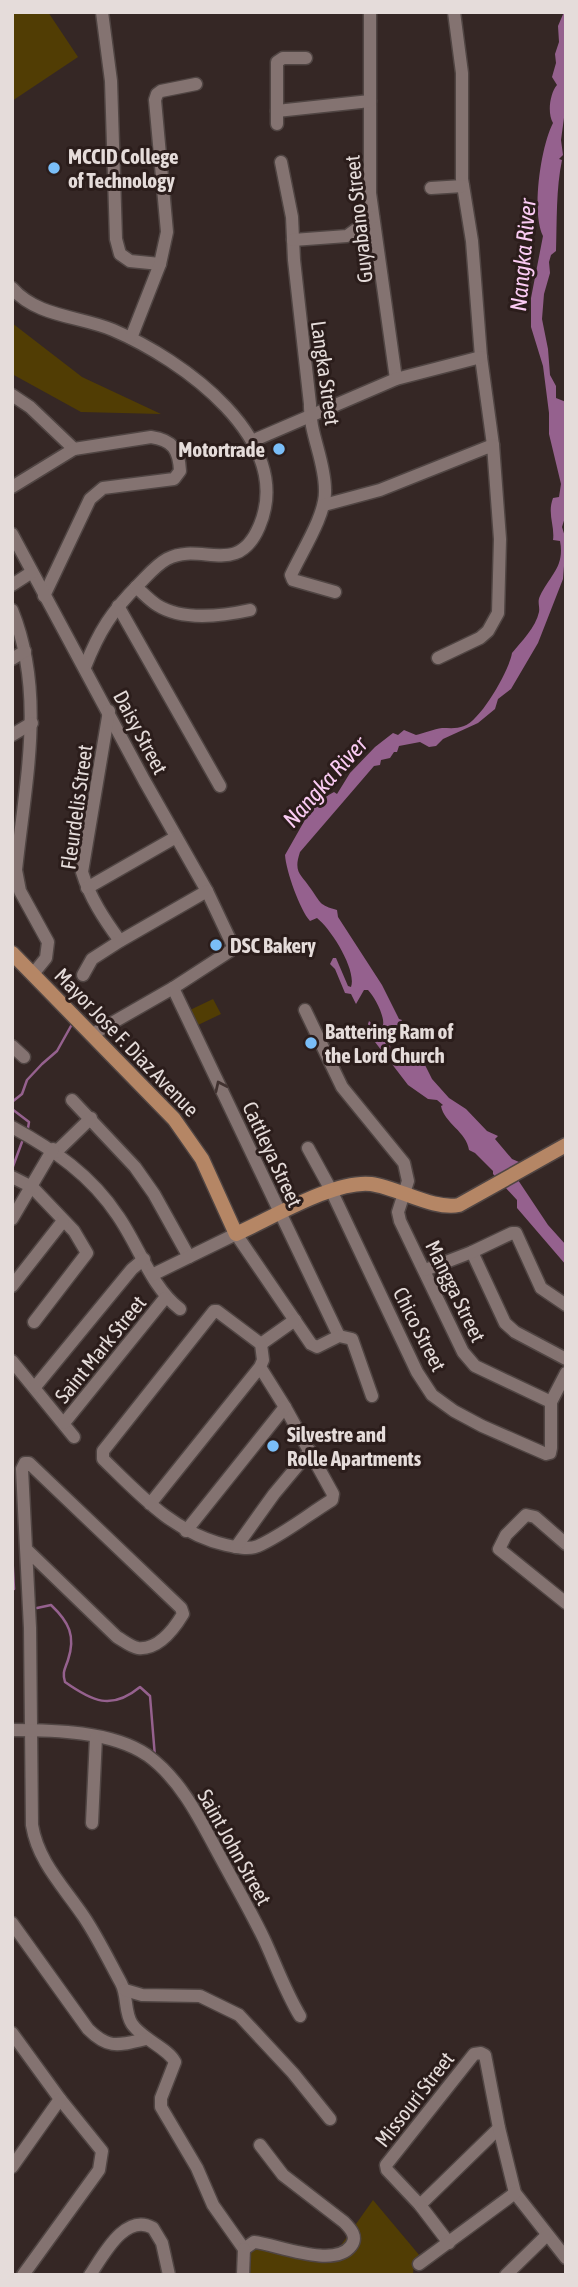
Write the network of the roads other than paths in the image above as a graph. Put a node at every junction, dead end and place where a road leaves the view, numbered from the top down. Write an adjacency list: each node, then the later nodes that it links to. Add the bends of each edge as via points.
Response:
1 (102, 12): 12 (street, via 111,81 116,239 120,254 130,261)
2 (370, 12): 6 (street, Guyabano Street)
3 (454, 12): 8 (street, via 462,73)
4 (306, 58): 6 (street, via 277,62 277,118)
5 (196, 84): 12 (street, via 161,91 155,100 167,232)
6 (370, 101): 10 (street, Guyabano Street)
7 (281, 162): 11 (street, Langka Street)
8 (463, 186): 9 (street); 15 (street)
9 (431, 188)
10 (373, 217): 11 (street, via 347,236); 16 (street, Guyabano Street)
11 (293, 240): 18 (street, Langka Street)
12 (160, 264): 14 (street)
13 (12, 288): 14 (street, via 38,307)
14 (131, 338): 19 (street, via 212,393)
15 (481, 357): 16 (street); 20 (street)
16 (396, 379): 18 (street)
17 (12, 395): 21 (street)
18 (309, 418): 19 (street); 23 (street, Langka Street, via 320,451)
19 (252, 441): 28 (street, via 264,472 267,501 260,526 247,547 231,555 178,555)
20 (492, 445): 23 (street, via 380,491); 34 (street, via 500,539 498,613 480,638)
21 (74, 449): 22 (street); 27 (street, via 151,437 169,442 180,471 174,479 103,488 90,499)
22 (12, 487)
23 (324, 505): 29 (street, Langka Street, via 292,578)
24 (12, 534): 25 (street, Daisy Street)
25 (32, 572): 26 (street); 27 (street, Daisy Street)
26 (12, 584)
27 (49, 587): 36 (street, Daisy Street)
28 (136, 587): 30 (street); 32 (street, via 156,604 179,612)
29 (335, 592)
30 (118, 606): 36 (street, via 99,633); 40 (street)
31 (12, 610): 33 (street)
32 (250, 610)
33 (25, 651): 35 (street); 38 (street)
34 (438, 658)
35 (12, 659)
36 (85, 667): 37 (street, Daisy Street)
37 (109, 711): 42 (street, Daisy Street); 43 (street, Fleurdelis Street, via 82,872)
38 (32, 723): 39 (street); 41 (street)
39 (12, 735)
40 (220, 786)
41 (17, 808): 47 (street, via 17,881 48,942 46,958)
42 (176, 837): 43 (street); 44 (street, Daisy Street)
43 (87, 888): 45 (street, Fleurdelis Street)
44 (207, 891): 45 (street); 49 (street, Daisy Street, via 232,949)
45 (120, 941): 48 (street, via 92,959)
46 (12, 953): 47 (main road, Mayor Jose F. Diaz Avenue)
47 (33, 974): 51 (main road, Mayor Jose F. Diaz Avenue)
48 (83, 975)
49 (173, 988): 51 (street); 64 (street, Cattleya Street, one-way to 49)
50 (305, 1010): 63 (street, Mangga Street, via 342,1087 404,1163 408,1181)
51 (91, 1035): 67 (main road, Mayor Jose F. Diaz Avenue, via 155,1097 192,1143)
52 (12, 1046): 53 (street)
53 (24, 1057)
54 (72, 1100): 55 (street)
55 (91, 1118): 59 (street); 69 (street, via 135,1167)
56 (12, 1127): 59 (street)
57 (566, 1145): 63 (main road, via 467,1202 451,1206)
58 (308, 1147): 62 (street)
59 (55, 1151): 61 (street); 70 (street, via 106,1199)
60 (12, 1177): 61 (street)
61 (32, 1187): 65 (street); 66 (street)
62 (331, 1190): 63 (main road, via 371,1184); 64 (main road); 87 (street, Chico Street, via 432,1395 482,1426 546,1454 551,1448)
63 (404, 1192): 71 (street, Mangga Street, via 400,1221)
64 (281, 1214): 67 (main road); 79 (street, Cattleya Street)
65 (12, 1219)
66 (63, 1221): 73 (street); 78 (street, via 87,1254)
67 (236, 1234): 69 (street); 77 (street)
68 (472, 1252): 71 (street); 75 (street, via 516,1233 541,1288); 81 (street, via 505,1323)
69 (189, 1257): 72 (street)
70 (144, 1259): 72 (street); 85 (street)
71 (425, 1270): 87 (street, Mangga Street, via 470,1361)
72 (152, 1275): 74 (street)
73 (12, 1286)
74 (166, 1298): 76 (street); 89 (street, Saint Mark Street)
75 (566, 1305)
76 (180, 1309)
77 (295, 1320): 79 (street, via 314,1346); 80 (street)
78 (34, 1322)
79 (339, 1336): 86 (street, Cattleya Street, via 352,1339)
80 (261, 1344): 83 (street); 92 (street, via 214,1311 103,1451 103,1459)
81 (566, 1359)
82 (12, 1362): 85 (street)
83 (260, 1367): 88 (street); 92 (street)
84 (566, 1373): 87 (street)
85 (35, 1387): 89 (street)
86 (372, 1396)
87 (551, 1402)
88 (285, 1407): 91 (street); 93 (street)
89 (64, 1423): 90 (street)
90 (74, 1437)
91 (310, 1451): 95 (street); 95 (street, via 332,1500 258,1546)
92 (150, 1504): 93 (street)
93 (186, 1531): 95 (street)
94 (566, 1544): 97 (street, via 535,1517 526,1515 499,1549)
95 (236, 1547)
96 (27, 1550): 96 (street, via 130,1645 138,1648 158,1643 183,1614 29,1463 22,1469); 99 (street)
97 (566, 1603)
98 (12, 1730): 99 (street, Saint John Street)
99 (32, 1730): 100 (street, Saint John Street); 103 (street, via 34,1841)
100 (96, 1737): 101 (street); 104 (street, Saint John Street, via 145,1754 191,1804)
101 (92, 1823)
102 (12, 1923): 106 (street, via 98,2039 112,2045)
103 (125, 1990): 106 (street, via 129,2017); 108 (street, via 142,1995 200,1996 239,2015)
104 (300, 2016)
105 (12, 2033): 107 (street)
106 (146, 2039): 116 (street, via 176,2062 161,2108 213,2205)
107 (60, 2099): 111 (street); 119 (street, via 102,2151 102,2158 99,2170)
108 (330, 2119)
109 (499, 2128): 112 (street); 113 (street); 113 (street, Missouri Street, via 485,2055 474,2054 386,2165)
110 (260, 2145): 116 (street, via 283,2175 344,2222 354,2239 345,2252 330,2256 254,2242)
111 (12, 2166)
112 (515, 2193): 114 (street); 115 (street)
113 (420, 2205): 115 (street, Missouri Street)
114 (547, 2235): 117 (street); 123 (street)
115 (449, 2243): 118 (street)
116 (244, 2249): 122 (street)
117 (566, 2258)
118 (419, 2264)
119 (23, 2275)
120 (90, 2275): 121 (street, via 121,2233 141,2225 153,2228 162,2243)
121 (169, 2275)
122 (243, 2275)
123 (506, 2275)

